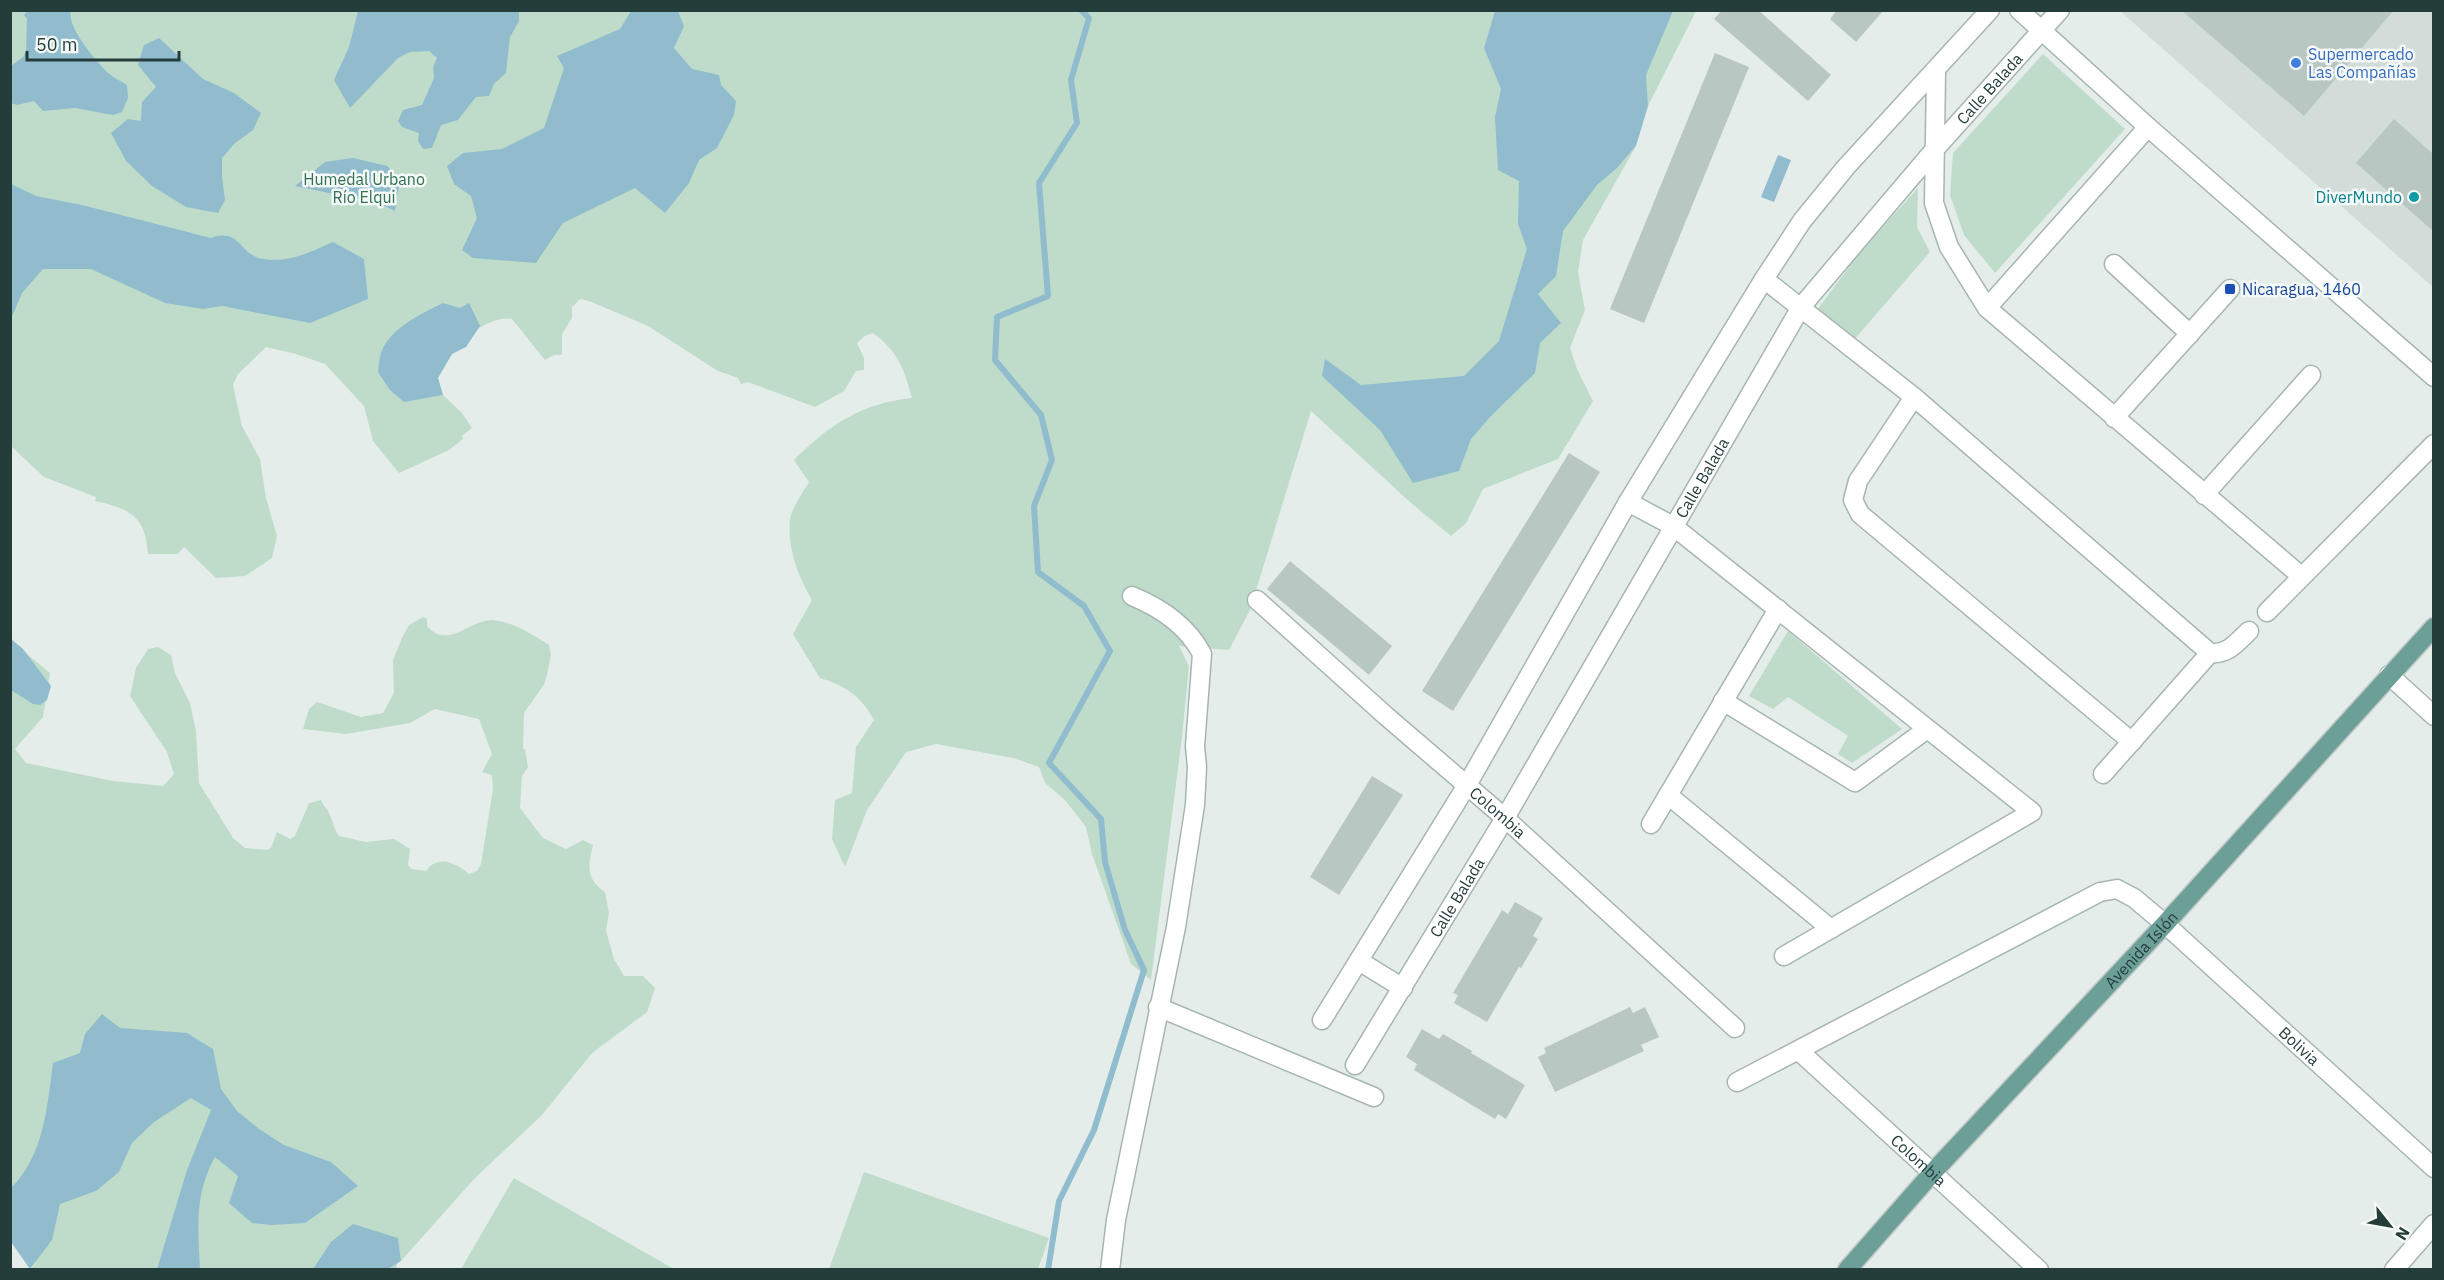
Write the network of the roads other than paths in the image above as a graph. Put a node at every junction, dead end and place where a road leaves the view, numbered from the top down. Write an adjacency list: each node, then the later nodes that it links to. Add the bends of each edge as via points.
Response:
1 (1990, 10): 5 (street)
2 (2019, 10): 4 (street)
3 (2060, 10): 4 (street, Calle Balada)
4 (2043, 31): 6 (street); 7 (street, Calle Balada)
5 (1936, 72): 7 (street); 9 (street, via 1846,167 1802,221)
6 (2148, 127): 12 (street); 15 (street)
7 (1935, 149): 11 (street, Calle Balada); 12 (street, via 1934,203 1949,247)
8 (2114, 264): 13 (street)
9 (1764, 279): 11 (street); 20 (street)
10 (2230, 289): 13 (street)
11 (1801, 307): 16 (street); 21 (street, Calle Balada)
12 (1986, 308): 17 (street)
13 (2190, 334): 17 (street)
14 (2311, 375): 19 (street)
15 (2433, 377)
16 (1914, 397): 29 (street); 34 (street, via 1858,481 1853,501 1860,514)
17 (2114, 418): 19 (street)
18 (2433, 444): 22 (street)
19 (2204, 495): 22 (street)
20 (1628, 502): 21 (street); 36 (street)
21 (1673, 526): 25 (street); 38 (street, Calle Balada)
22 (2301, 576): 26 (street)
23 (1132, 596): 45 (street, via 1176,621 1202,654 1195,804 1176,927)
24 (1257, 600): 36 (street, Colombia)
25 (1778, 609): 31 (street); 33 (street)
26 (2267, 612)
27 (2433, 627): 30 (main road, Avenida Islón)
28 (2249, 631): 29 (street, via 2228,650 2220,654)
29 (2210, 652): 34 (street)
30 (2389, 675): 32 (street); 40 (main road, Avenida Islón)
31 (1724, 701): 33 (street, via 1855,782); 37 (street)
32 (2433, 716)
33 (1927, 729): 41 (street, via 2032,813)
34 (2132, 742): 35 (street)
35 (2103, 774)
36 (1467, 785): 38 (street, Colombia); 43 (street)
37 (1668, 795): 39 (street); 41 (street)
38 (1505, 818): 44 (street, Calle Balada); 47 (street, Colombia)
39 (1651, 824)
40 (2165, 924): 48 (street, Bolivia, via 2117,889 2100,892); 52 (street, Bolivia); 53 (main road, Avenida Islón)
41 (1831, 929): 42 (street)
42 (1784, 956)
43 (1359, 961): 44 (street); 46 (street)
44 (1403, 988): 49 (street, Calle Balada)
45 (1158, 1007): 51 (street); 55 (street)
46 (1322, 1020)
47 (1735, 1028)
48 (1799, 1051): 50 (street, Bolivia); 53 (street, Colombia)
49 (1355, 1065)
50 (1737, 1082)
51 (1374, 1097)
52 (2433, 1168)
53 (1934, 1172): 56 (main road, Avenida Islón); 57 (street, Colombia)
54 (2433, 1224): 58 (street)
55 (1110, 1269)
56 (1847, 1269)
57 (2039, 1269)
58 (2394, 1269)

